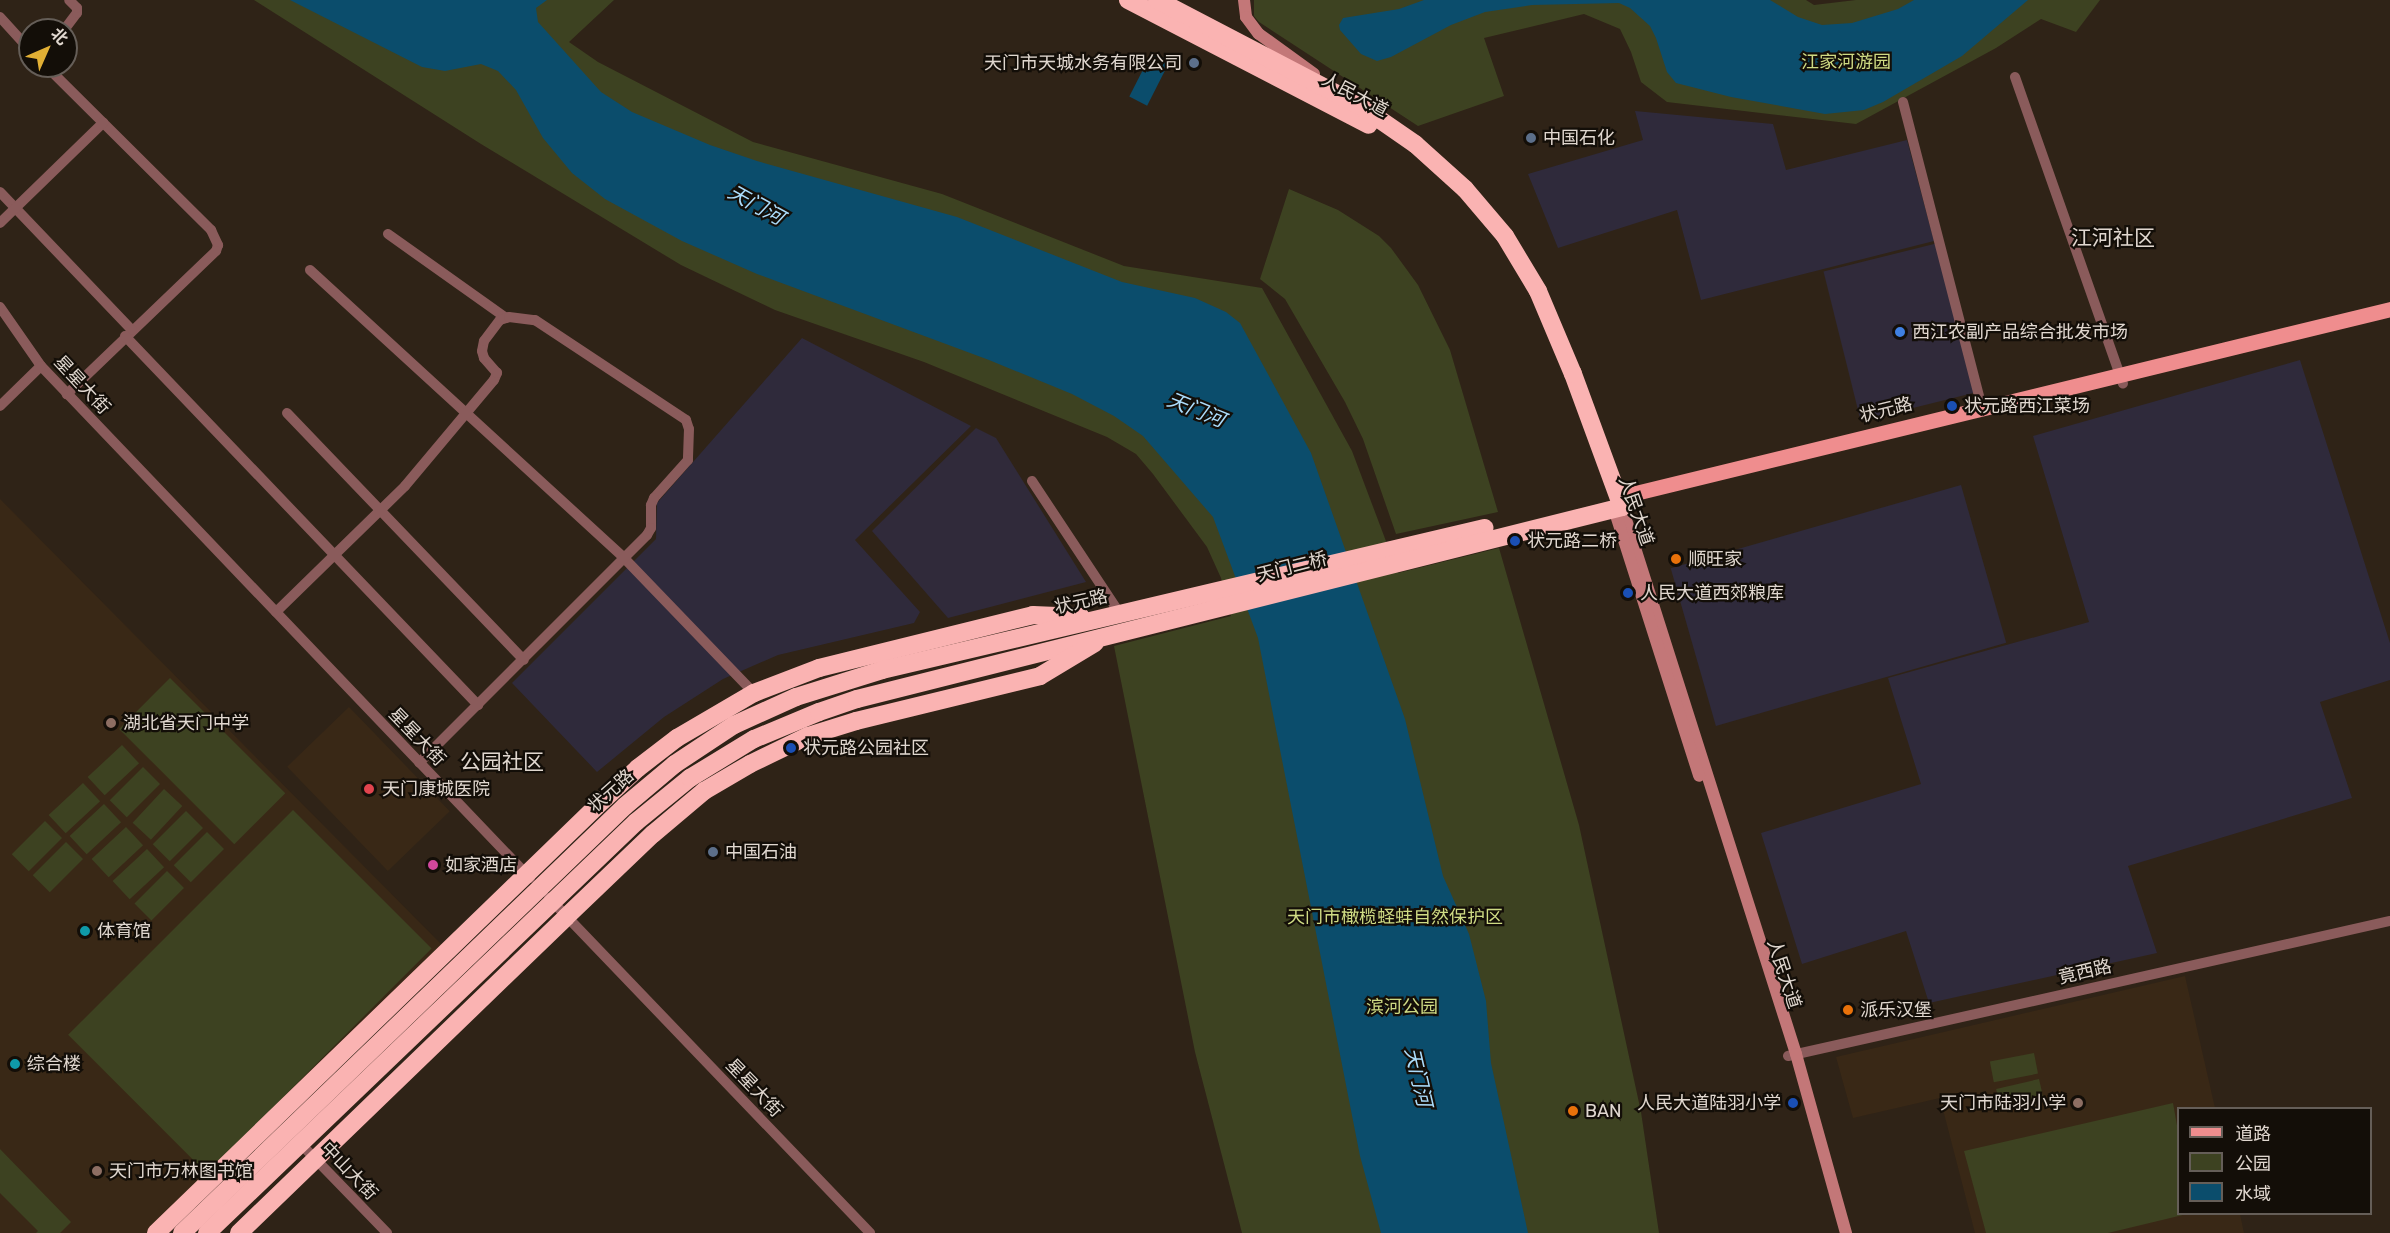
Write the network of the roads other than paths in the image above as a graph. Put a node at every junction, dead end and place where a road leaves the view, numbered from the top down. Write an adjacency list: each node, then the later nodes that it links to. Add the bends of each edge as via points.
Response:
1 (69, 0): 6 (street, via 77,8)
2 (1128, 0): 31 (highway, 人民大道, via 1375,128 1408,149 1461,194 1503,243 1533,295)
3 (1157, 0): 11 (highway, 人民大道)
4 (1244, 0): 11 (main road, via 1246,16 1260,34)
5 (0, 17): 7 (street)
6 (72, 18)
7 (18, 37)
8 (2015, 77): 24 (street)
9 (58, 78): 12 (street)
10 (1903, 102): 27 (street)
11 (1360, 106): 31 (highway, 人民大道, via 1440,165 1486,212 1516,252 1555,327)
12 (103, 123): 14 (street); 22 (street, via 211,230 218,245)
13 (0, 192): 14 (street)
14 (15, 208): 15 (street); 22 (street)
15 (0, 222)
16 (388, 234): 20 (street)
17 (310, 270): 29 (street)
18 (0, 308): 23 (street, 星星大街)
19 (2390, 309): 24 (main road, 状元路)
20 (507, 318): 29 (street, via 491,330 482,351 497,373); 35 (street, via 535,320 686,420 688,460 654,498 651,528)
21 (2390, 319): 24 (main road, 状元路)
22 (129, 333): 25 (street); 33 (street)
23 (40, 366): 25 (street, 星星大街); 26 (street)
24 (2121, 379): 27 (main road, 状元路); 31 (main road, 状元路)
25 (67, 394): 37 (street, 星星大街)
26 (0, 406)
27 (1982, 408): 31 (main road, 状元路)
28 (287, 413): 32 (street)
29 (467, 413): 32 (street); 35 (street)
30 (1032, 481): 38 (street)
31 (1616, 503): 34 (highway, 状元路); 55 (main road, 人民大道)
32 (380, 510): 33 (street); 40 (street)
33 (335, 554): 37 (street); 42 (street)
34 (1394, 557): 36 (highway, 天门二桥)
35 (625, 559): 40 (street); 41 (street)
36 (1197, 605): 38 (highway, 状元路); 39 (highway, 状元路)
37 (276, 612): 44 (street, 星星大街)
38 (1120, 614): 39 (highway, 状元路)
39 (1103, 627): 41 (highway, via 1048,615 1017,619 839,662); 45 (highway, 状元路, via 819,711 754,739); 46 (highway, 状元路, via 882,670 796,697 734,725); 47 (highway, via 1040,676 832,728 783,747)
40 (524, 660): 42 (street)
41 (754, 693): 43 (highway)
42 (478, 705): 44 (street)
43 (677, 738): 46 (highway); 50 (highway, via 617,786)
44 (419, 763): 50 (street, 星星大街)
45 (699, 772): 47 (highway); 48 (highway, 状元路)
46 (663, 773): 51 (highway, 状元路)
47 (707, 790): 49 (highway)
48 (617, 840): 49 (highway); 52 (highway, 状元路)
49 (643, 844): 53 (highway)
50 (526, 874): 51 (street, 星星大街); 58 (highway)
51 (539, 887): 52 (street, 星星大街); 56 (highway, 状元路)
52 (552, 902): 53 (street, 星星大街); 56 (highway, 状元路)
53 (566, 916): 57 (highway); 63 (street, 星星大街)
54 (2390, 921): 55 (street, 竟西路)
55 (1792, 1055): 64 (main road, 人民大道); 65 (main road, 人民大道)
56 (295, 1137): 57 (street, 中山大街); 59 (highway, 状元路); 60 (highway, 状元路)
57 (316, 1160): 61 (highway); 62 (street, 中山大街)
58 (156, 1233)
59 (182, 1233)
60 (207, 1233)
61 (239, 1233)
62 (387, 1233)
63 (870, 1233)
64 (1838, 1233)
65 (1846, 1233)

